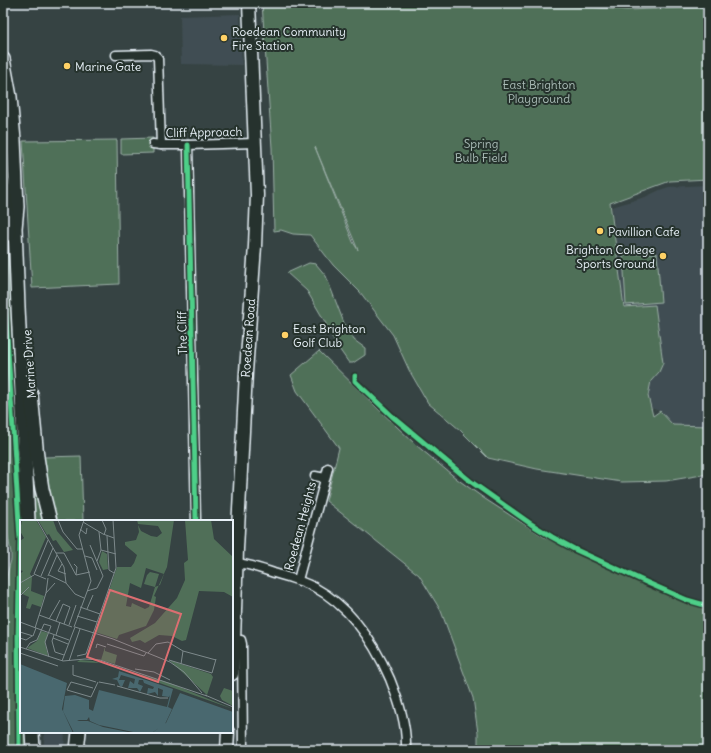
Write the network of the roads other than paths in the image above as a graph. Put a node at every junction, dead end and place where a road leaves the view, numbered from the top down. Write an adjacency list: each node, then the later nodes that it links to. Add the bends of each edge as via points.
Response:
1 (249, 3): 4 (main road, Roedean Road)
2 (116, 55): 5 (street, Cliff Approach, via 151,54 158,58 157,144)
3 (3, 59): 7 (main road, Marine Drive, via 10,97)
4 (255, 143): 5 (street, Cliff Approach); 15 (main road, Roedean Road, via 255,246)
5 (188, 145): 14 (street, The Cliff)
6 (3, 182): 8 (main road)
7 (17, 207): 8 (main road, Marine Drive, via 15,228); 13 (main road, Marine Drive, via 22,229 34,432 42,489)
8 (18, 307): 12 (main road, Marine Drive)
9 (328, 468): 11 (street, Roedean Heights)
10 (315, 476): 11 (street, Roedean Heights)
11 (325, 478): 17 (street, Roedean Heights)
12 (28, 520)
13 (50, 520)
14 (196, 520)
15 (234, 549): 16 (main road, Roedean Road)
16 (236, 563): 17 (street); 18 (main road, Roedean Road)
17 (298, 580): 26 (street, via 313,586 336,601 363,630 378,655 396,696 405,726)
18 (236, 676): 25 (street)
19 (32, 733): 22 (main road)
20 (79, 733): 23 (main road)
21 (228, 733): 24 (main road)
22 (32, 750)
23 (77, 750)
24 (227, 750)
25 (243, 750)
26 (406, 750)

